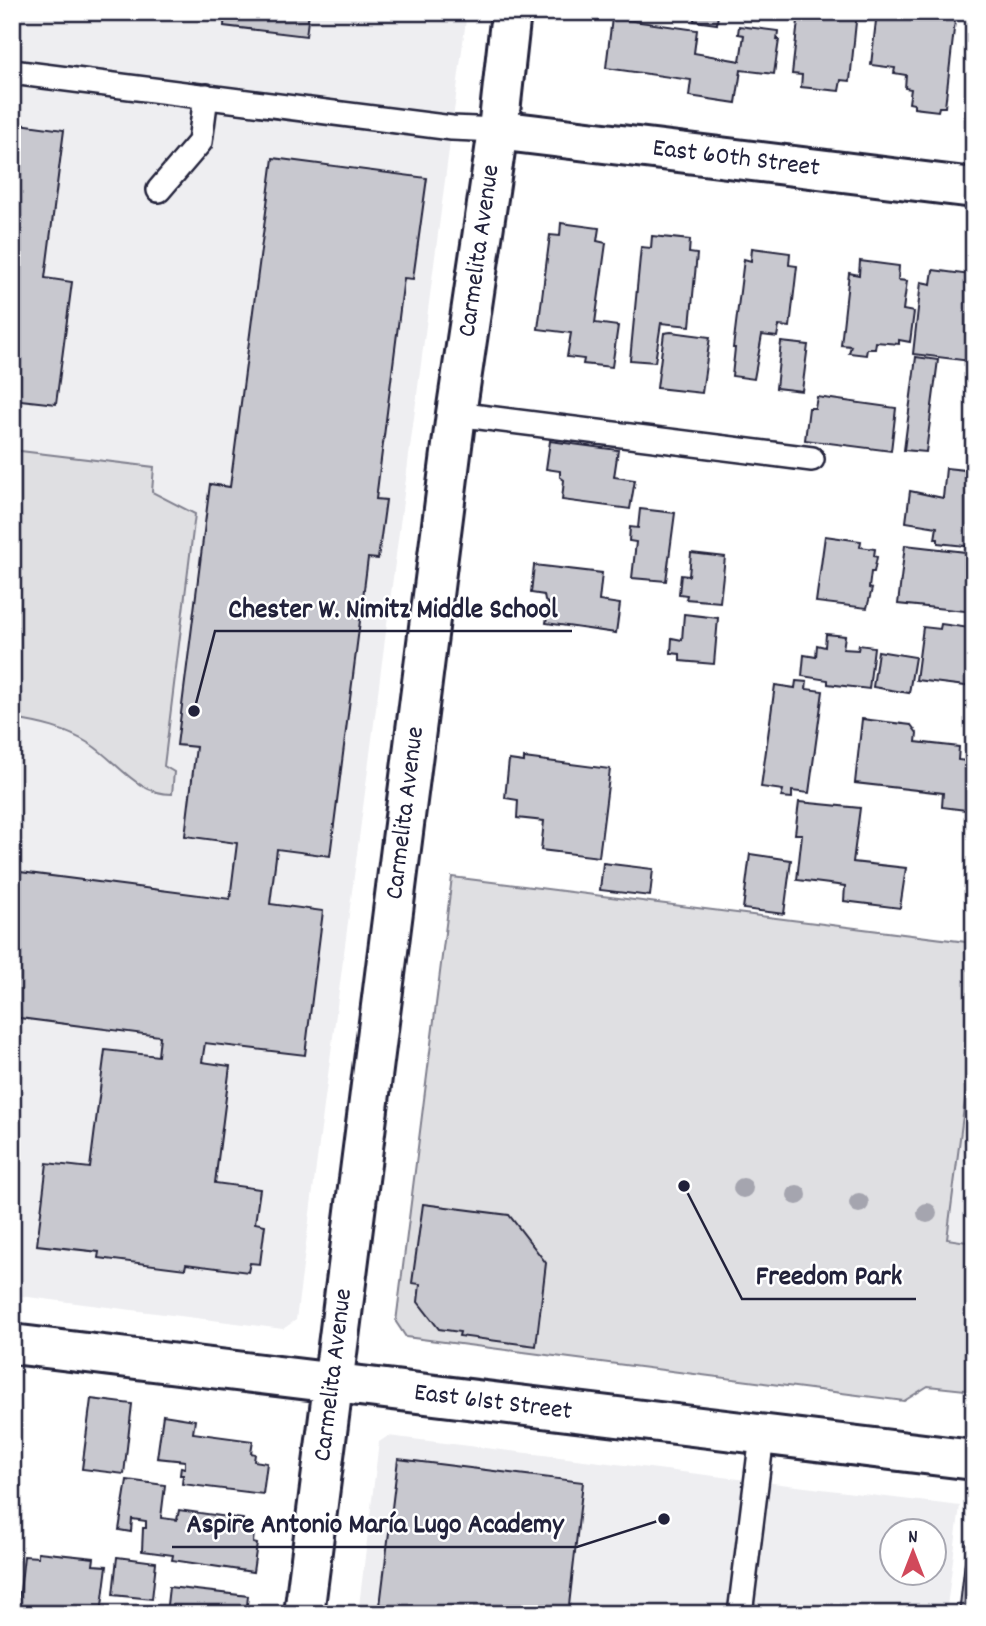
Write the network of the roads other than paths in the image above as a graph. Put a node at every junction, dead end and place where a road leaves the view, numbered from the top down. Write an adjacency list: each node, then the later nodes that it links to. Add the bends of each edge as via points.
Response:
1 (511, 12): 4 (street, Carmelita Avenue)
2 (12, 72): 3 (lane)
3 (205, 96): 4 (lane); 6 (lane, via 200,142)
4 (498, 130): 5 (street, East 60th Street); 7 (street, Carmelita Avenue)
5 (974, 188)
6 (159, 190)
7 (456, 414): 8 (lane); 10 (street, Carmelita Avenue)
8 (812, 459)
9 (12, 1344): 10 (street, East 61st Street)
10 (333, 1383): 11 (street, East 61st Street); 13 (street, Carmelita Avenue)
11 (762, 1436): 12 (street, East 61st Street); 14 (lane)
12 (974, 1460)
13 (304, 1614)
14 (740, 1614)

